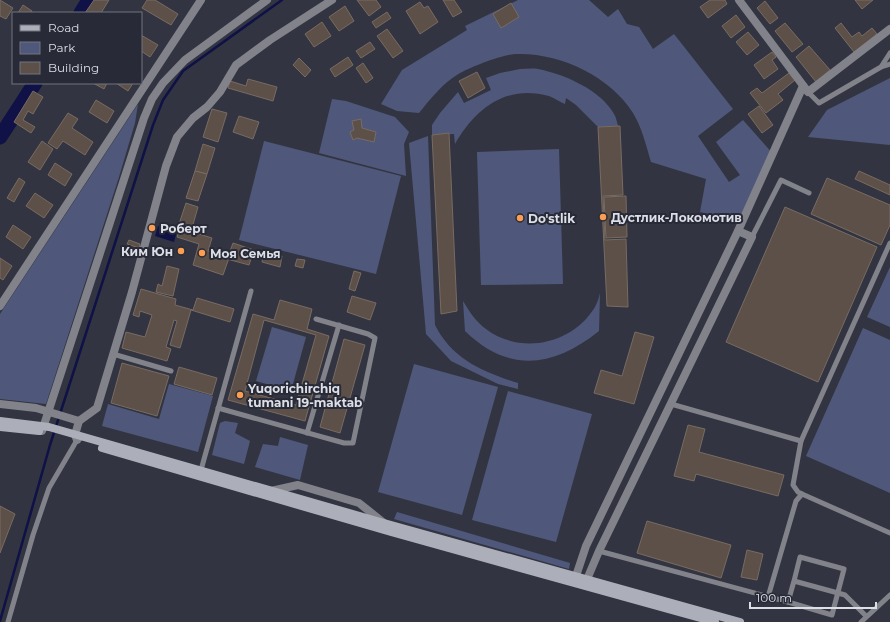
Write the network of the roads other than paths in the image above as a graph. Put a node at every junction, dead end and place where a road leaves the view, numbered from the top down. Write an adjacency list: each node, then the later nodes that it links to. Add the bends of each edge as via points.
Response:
1 (201, 0): 16 (street)
2 (267, 0): 25 (street, via 185,60 152,99 134,147)
3 (332, 0): 19 (street, via 236,65 220,92 177,137 166,166)
4 (739, 0): 9 (street)
5 (890, 29): 10 (street)
6 (890, 53): 8 (lane)
7 (890, 64): 8 (lane)
8 (881, 67): 10 (lane, via 820,103)
9 (803, 86): 10 (street); 12 (street)
10 (808, 92)
11 (809, 192): 13 (lane, via 781,180)
12 (738, 231): 13 (street); 21 (street)
13 (752, 237): 23 (street)
14 (890, 243): 32 (lane)
15 (251, 291): 24 (lane)
16 (0, 306)
17 (316, 319): 18 (lane)
18 (339, 325): 30 (lane); 30 (lane, via 375,338 353,443)
19 (113, 354): 20 (lane); 26 (street, via 97,408)
20 (172, 371)
21 (657, 399): 23 (street); 35 (street)
22 (0, 404): 25 (street, via 36,408)
23 (671, 404): 32 (lane); 37 (street)
24 (218, 408): 30 (lane); 33 (lane)
25 (56, 414): 26 (street); 29 (street)
26 (79, 421): 31 (street)
27 (0, 422): 29 (main road)
28 (0, 427): 29 (main road)
29 (45, 429): 31 (main road)
30 (307, 433)
31 (75, 437): 33 (main road); 42 (main road, via 368,525); 50 (lane, via 69,456 49,488)
32 (801, 441): 36 (lane, via 793,485)
33 (201, 470): 34 (main road)
34 (271, 490): 38 (main road); 38 (street, via 298,485 359,503)
35 (613, 491): 37 (street); 40 (street)
36 (802, 494): 39 (lane); 47 (lane, via 796,501)
37 (626, 497): 41 (street)
38 (384, 523): 42 (main road)
39 (890, 534)
40 (586, 546): 41 (street); 42 (street)
41 (599, 551): 44 (street); 47 (lane)
42 (575, 579): 44 (main road)
43 (794, 581): 45 (lane); 45 (lane, via 800,557 844,569); 48 (lane)
44 (586, 582): 51 (main road); 52 (main road)
45 (838, 593): 48 (lane, via 832,615); 49 (lane, via 845,595)
46 (890, 595): 49 (lane)
47 (768, 597): 48 (lane)
48 (788, 602)
49 (866, 616): 53 (lane)
50 (8, 622)
51 (715, 622)
52 (740, 622)
53 (861, 622)

